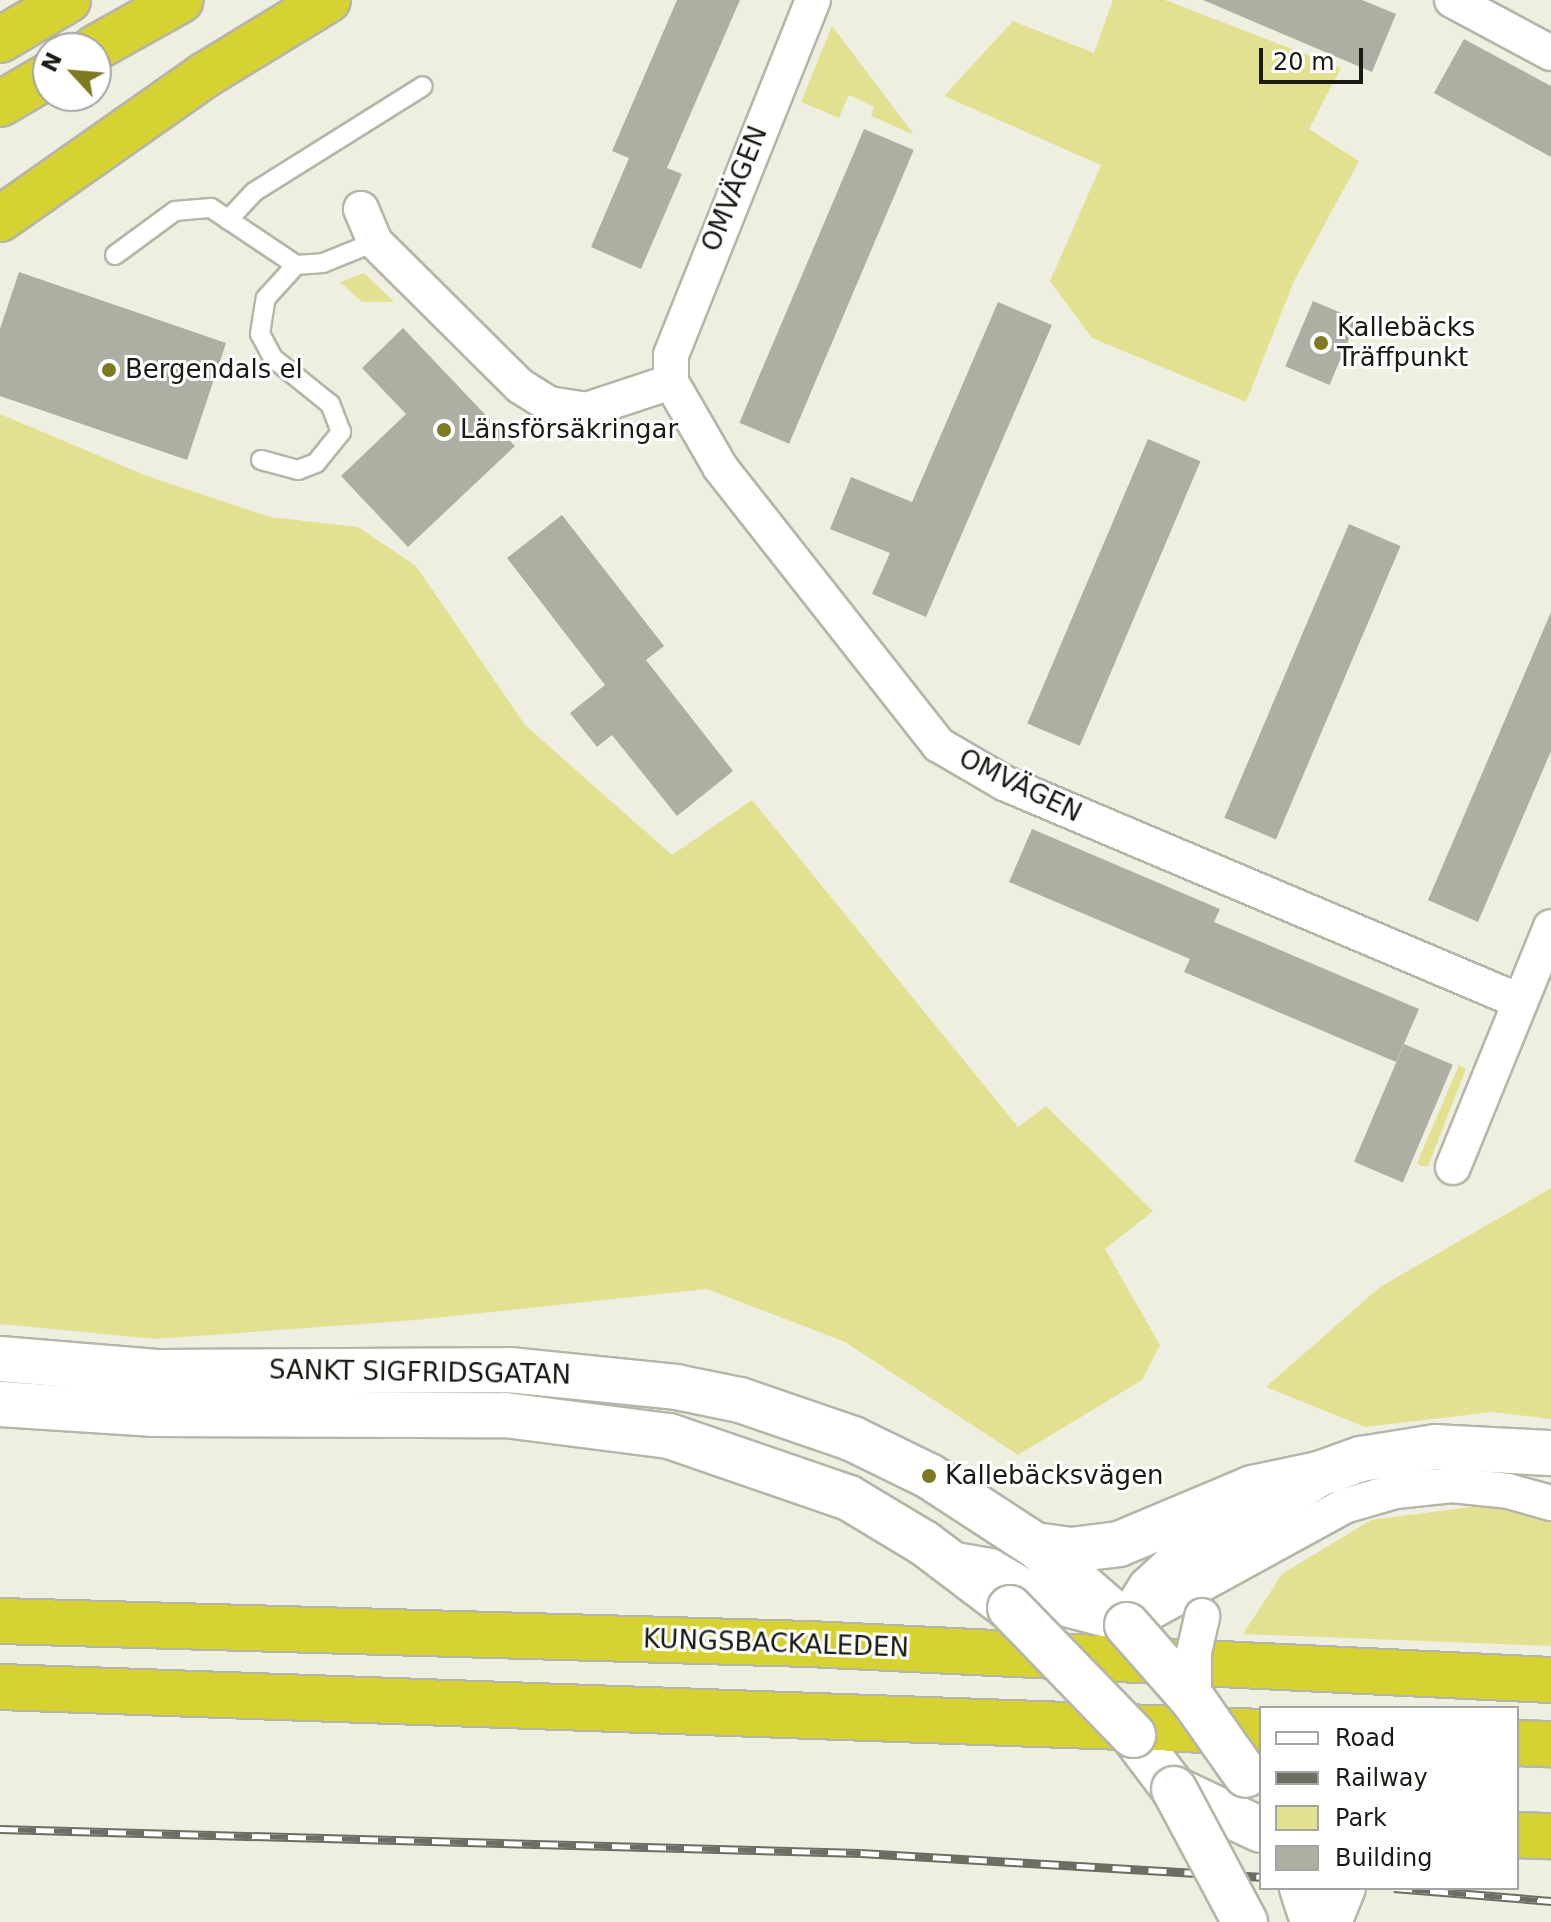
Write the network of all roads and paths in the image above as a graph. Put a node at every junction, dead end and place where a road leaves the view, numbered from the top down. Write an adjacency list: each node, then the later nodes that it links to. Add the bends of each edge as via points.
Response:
1 (68, 0): 7 (highway)
2 (181, 0): 6 (highway)
3 (328, 0): 13 (highway, via 205,75)
4 (813, 0): 18 (street, OMVÄGEN, via 681,323 671,355)
5 (1452, 0): 8 (street)
6 (112, 39)
7 (0, 40)
8 (1551, 53)
9 (32, 85): 11 (highway)
10 (423, 86): 14 (lane, via 254,192)
11 (0, 104)
12 (361, 209): 15 (street)
13 (0, 219)
14 (228, 220): 16 (lane, via 211,208 175,211); 17 (lane)
15 (375, 242): 17 (lane, via 323,263); 18 (street, via 520,386 549,404 586,410)
16 (115, 255)
17 (296, 265): 19 (lane, via 266,298 260,334 273,358 330,404 341,432 316,463 298,470)
18 (671, 382): 21 (street, OMVÄGEN, via 720,467 939,745 1004,783)
19 (261, 460)
20 (1551, 927): 21 (street)
21 (1519, 1001): 22 (street)
22 (1453, 1167)
23 (0, 1359): 28 (main road, SANKT SIGFRIDSGATAN, via 159,1372 509,1370 676,1387 740,1400 853,1439 929,1476)
24 (0, 1404): 29 (main road, SANKT SIGFRIDSGATAN, via 155,1414 505,1415 669,1436 849,1498)
25 (1551, 1453): 26 (main road, via 1436,1447 1361,1459)
26 (1319, 1474): 28 (main road, via 1252,1488 1119,1544 1071,1550); 31 (main road, via 1175,1566)
27 (1551, 1503): 30 (street, via 1508,1491 1452,1485 1396,1491 1344,1506)
28 (1035, 1545): 31 (main road, SANKT SIGFRIDSGATAN)
29 (946, 1558): 31 (street, via 990,1566 1062,1608); 36 (main road, SANKT SIGFRIDSGATAN, bridge, via 1010,1608)
30 (1222, 1573): 31 (street); 35 (street, bridge, via 1202,1616 1194,1652)
31 (1132, 1616): 35 (main road, SANKT SIGFRIDSGATAN, bridge); 36 (main road)
32 (0, 1621): 33 (highway, KUNGSBACKALEDEN, via 809,1644)
33 (1551, 1680)
34 (0, 1687): 37 (highway)
35 (1194, 1701): 41 (main road, SANKT SIGFRIDSGATAN, bridge)
36 (1120, 1718): 40 (main road, SANKT SIGFRIDSGATAN, bridge)
37 (1259, 1732)
38 (1519, 1743): 39 (highway)
39 (1551, 1744)
40 (1174, 1789): 42 (main road, SANKT SIGFRIDSGATAN); 47 (main road, SANKT SIGFRIDSGATAN, bridge)
41 (1259, 1797)
42 (1259, 1829)
43 (1519, 1835): 44 (highway)
44 (1551, 1836)
45 (1303, 1890): 48 (main road)
46 (1342, 1890): 49 (main road)
47 (1245, 1922)
48 (1313, 1922)
49 (1329, 1922)

